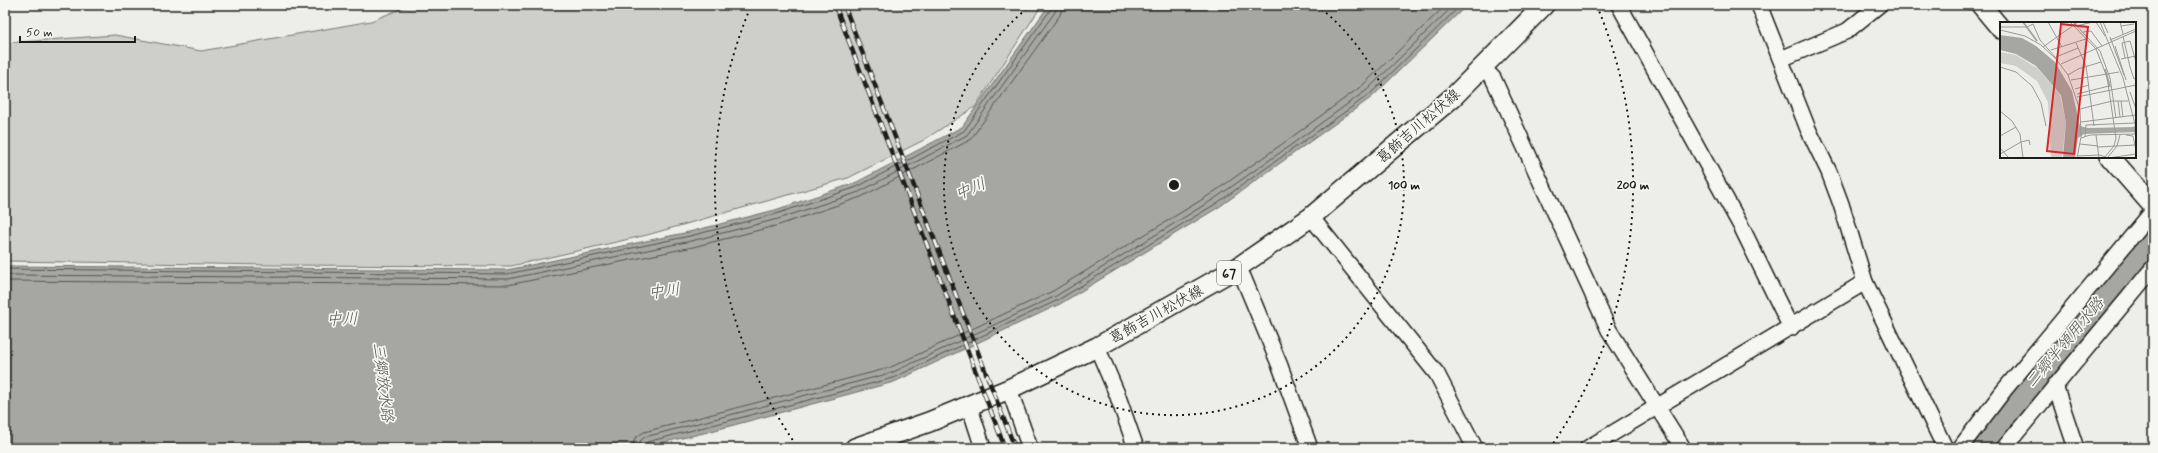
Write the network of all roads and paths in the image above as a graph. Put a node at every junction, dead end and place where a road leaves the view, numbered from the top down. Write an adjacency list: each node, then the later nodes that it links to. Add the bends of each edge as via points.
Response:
1 (1544, 5): 8 (main road, 葛飾吉川松伏線 / 67)
2 (1619, 5): 16 (street, via 1742,228)
3 (1759, 5): 7 (street)
4 (1879, 5): 7 (street, via 1847,32)
5 (1981, 5): 6 (main road)
6 (2000, 28)
7 (1781, 60): 15 (street, via 1808,129 1829,172)
8 (1483, 68): 12 (main road, 葛飾吉川松伏線 / 67, via 1453,97); 21 (street, via 1492,78 1609,330)
9 (2111, 158): 10 (main road)
10 (2153, 206)
11 (2153, 211): 31 (street, via 2005,389)
12 (1311, 217): 13 (main road, 葛飾吉川松伏線 / 67); 27 (street, via 1437,374)
13 (1237, 268): 17 (main road, 葛飾吉川松伏線 / 67); 26 (street, via 1280,366)
14 (2153, 268): 18 (street)
15 (1865, 282): 16 (street); 30 (street)
16 (1792, 328): 21 (street)
17 (1097, 347): 19 (main road, 葛飾吉川松伏線 / 67); 25 (street)
18 (2055, 385): 32 (street); 33 (street)
19 (1009, 389): 20 (main road, 葛飾吉川松伏線 / 67); 24 (street)
20 (969, 405): 22 (main road, 葛飾吉川松伏線 / 67); 23 (street)
21 (1658, 407): 28 (street); 29 (street)
22 (855, 448)
23 (984, 448)
24 (1030, 448)
25 (1136, 448)
26 (1310, 448)
27 (1475, 448)
28 (1588, 448)
29 (1682, 448)
30 (1945, 448)
31 (1960, 448)
32 (2004, 448)
33 (2076, 448)

